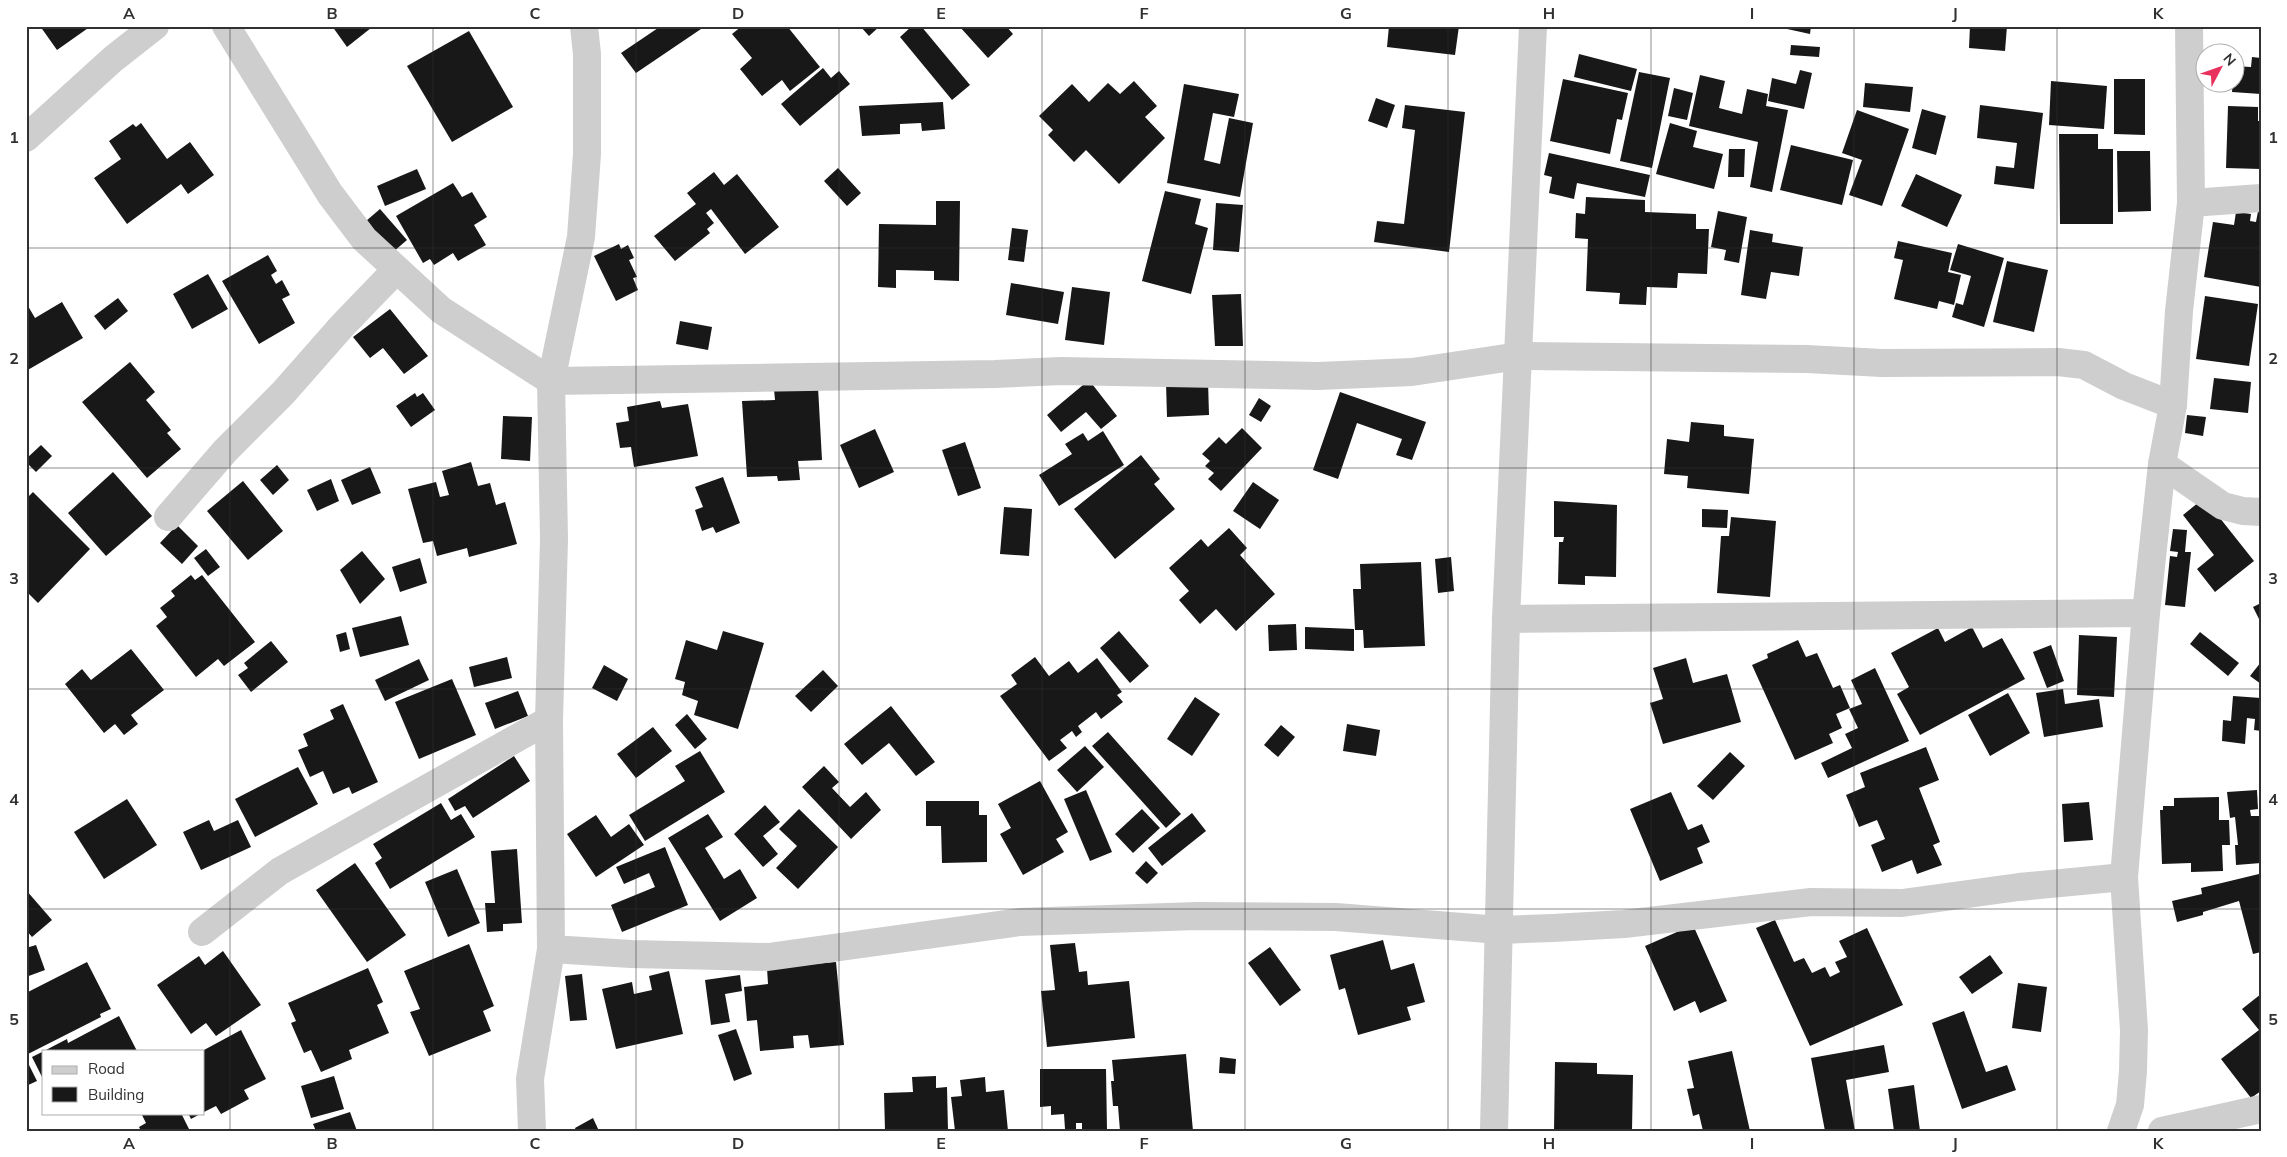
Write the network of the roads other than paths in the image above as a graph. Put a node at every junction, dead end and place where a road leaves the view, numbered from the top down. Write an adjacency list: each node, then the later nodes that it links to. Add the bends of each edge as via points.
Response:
1 (155, 26): 6 (street, via 113,59)
2 (226, 26): 9 (street, via 330,194 364,238)
3 (584, 26): 11 (street, via 587,154 580,237)
4 (1534, 26): 10 (street)
5 (2189, 26): 8 (street)
6 (26, 138)
7 (2261, 198): 8 (street)
8 (2191, 203): 12 (street, via 2178,311)
9 (396, 270): 11 (street, via 441,310); 15 (street)
10 (1519, 356): 11 (street, via 1412,372 1318,376 1061,371); 12 (street, via 1807,358 1882,363 2058,362 2084,365 2124,386); 17 (street)
11 (551, 381): 18 (street, via 554,539)
12 (2173, 405): 13 (street)
13 (2162, 464): 14 (street, via 2223,506 2243,512); 16 (street)
14 (2261, 512)
15 (168, 517)
16 (2146, 613): 17 (street); 19 (street)
17 (1506, 619): 20 (street)
18 (549, 720): 21 (street, via 280,871); 22 (street)
19 (2124, 878): 20 (street, via 2019,887 1902,903 1811,902 1624,924); 26 (street, via 2134,1046 2130,1105)
20 (1500, 930): 22 (street, via 1336,917 1197,916 1020,922 768,957); 25 (street)
21 (202, 932)
22 (551, 949): 24 (street, via 530,1079)
23 (2261, 1108): 27 (street)
24 (532, 1131)
25 (1494, 1131)
26 (2121, 1131)
27 (2162, 1131)

